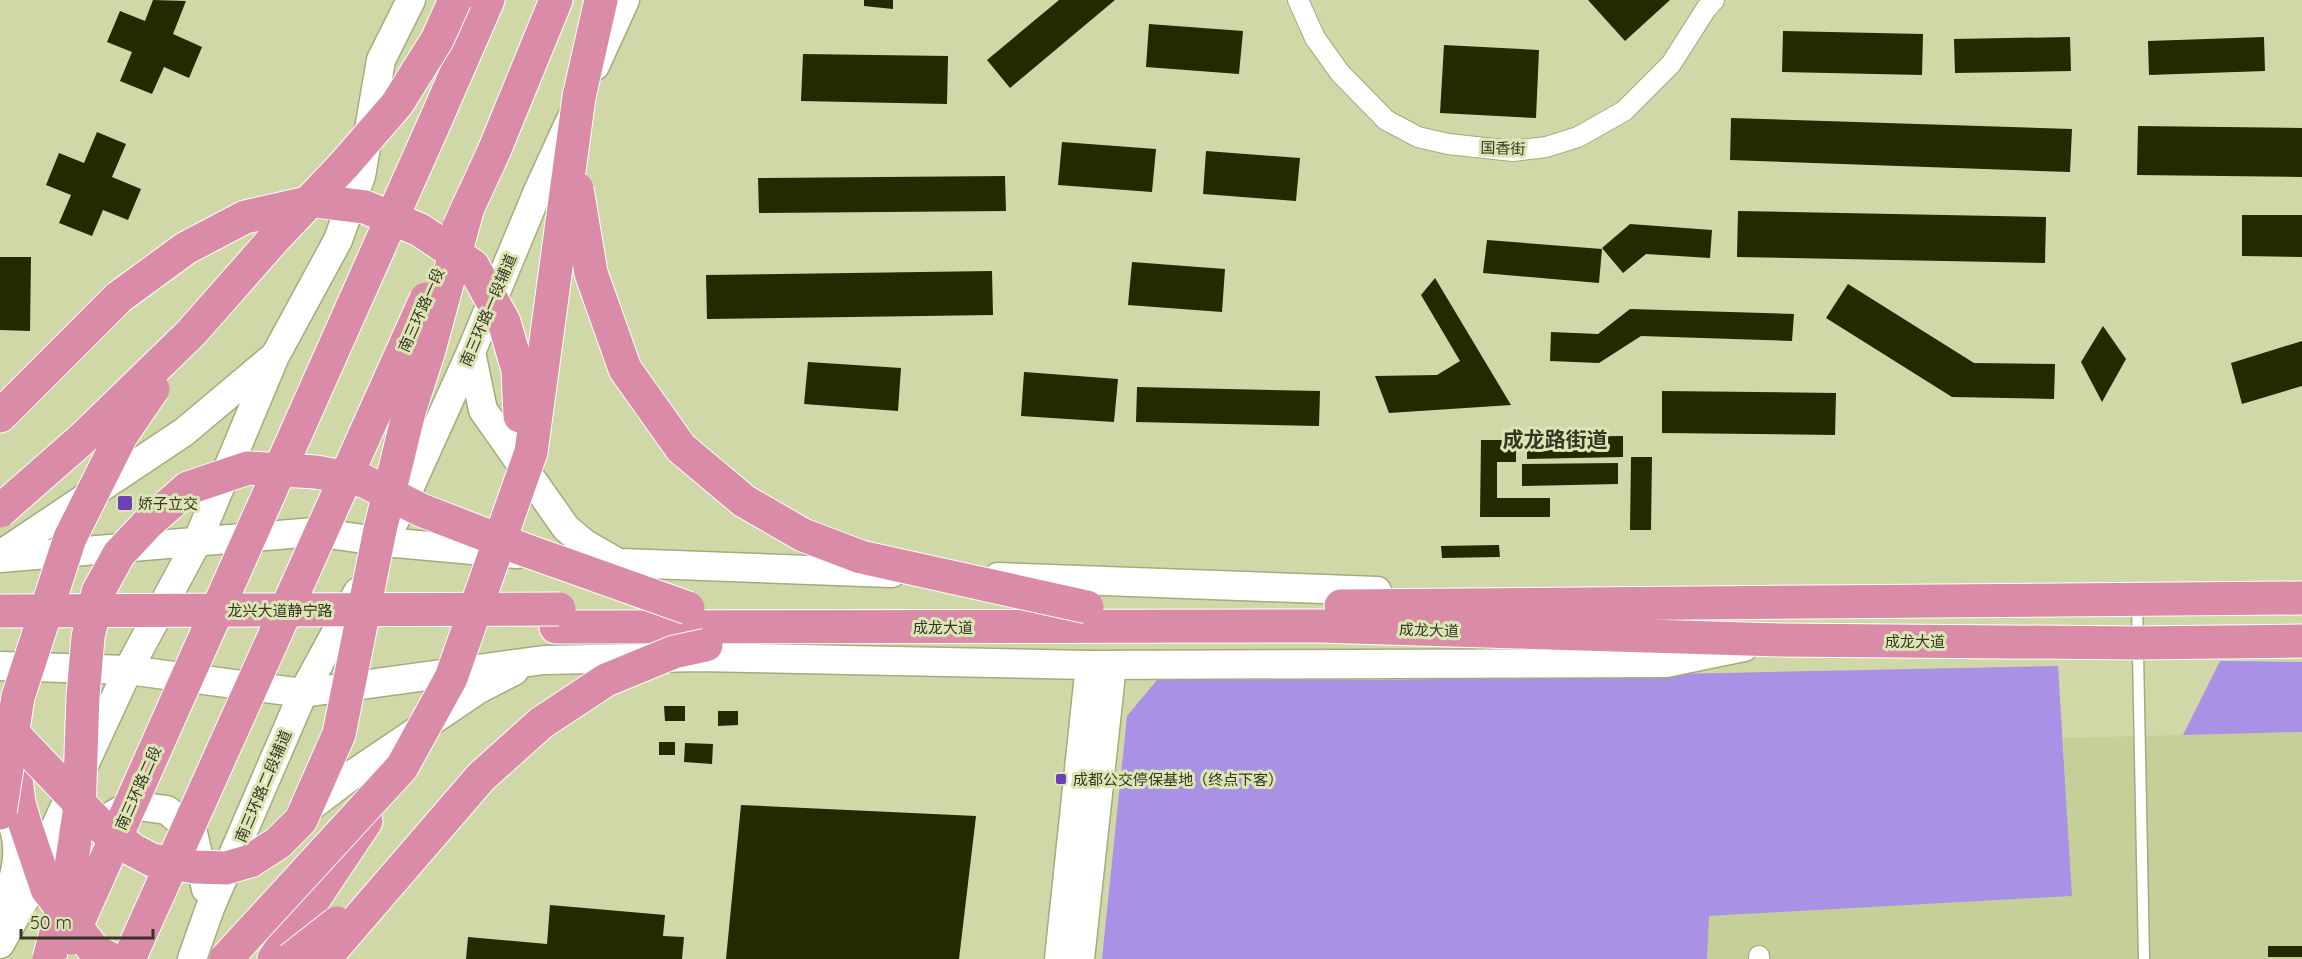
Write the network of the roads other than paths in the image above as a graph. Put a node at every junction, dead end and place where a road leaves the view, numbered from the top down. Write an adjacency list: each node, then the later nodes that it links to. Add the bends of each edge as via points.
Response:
1 (411, 0): 13 (main road, via 381,60 361,176 338,240)
2 (455, 0): 11 (highway, bridge, via 437,40 397,104)
3 (488, 0): 50 (highway, 南三环路二段, bridge)
4 (556, 0): 10 (highway, 南三环路一段, bridge)
5 (601, 0): 9 (highway)
6 (626, 0): 12 (main road, 南三环路一段辅道, via 538,191)
7 (1298, 0): 8 (street, 国香街, via 1315,38 1340,74 1386,120 1418,137 1513,151 1546,147 1578,137 1624,111 1671,64)
8 (1713, 0)
9 (579, 97): 16 (highway, bridge, via 531,452); 28 (highway, bridge, via 576,187 591,273 625,369 681,448 744,501 803,535 861,557)
10 (468, 207): 39 (highway, bridge, via 406,422 339,734 301,820 278,843 250,861 226,868 152,860 105,830); 52 (highway, 南三环路一段, bridge)
11 (191, 333): 15 (highway, bridge, via 82,439); 39 (highway, bridge, via 121,436 70,538)
12 (471, 352): 18 (main road, 南三环路一段辅道); 20 (main road, via 483,410 566,528 585,544)
13 (275, 356): 17 (main road); 19 (main road, via 184,432)
14 (0, 416): 16 (highway, bridge, via 119,297 186,248 245,217 316,201 365,207 420,230 473,266 504,322 518,370 520,431)
15 (0, 511)
16 (507, 523): 40 (highway, bridge, via 451,678)
17 (197, 542): 18 (main road, via 314,532); 19 (main road); 37 (main road)
18 (385, 542): 20 (main road); 27 (main road, 南三环路一段辅道)
19 (0, 556)
20 (621, 563): 23 (main road, via 1422,593)
21 (2302, 598): 22 (highway, 成龙大道)
22 (2137, 599): 23 (highway, 成龙大道); 33 (lane)
23 (1547, 603): 26 (highway, 成龙大道)
24 (688, 608): 28 (highway, 成龙大道, bridge); 29 (highway, 成龙大道, bridge); 49 (highway, bridge, via 492,538 364,481 316,472 248,468 188,488 119,554 98,592 88,637 82,696 79,813 68,887)
25 (0, 611): 29 (highway, 龙兴大道静宁路, bridge)
26 (1319, 616): 28 (highway, 成龙大道); 31 (highway, 成龙大道)
27 (344, 617): 38 (main road, 南三环路二段辅道)
28 (1088, 617): 29 (highway, 成龙大道); 44 (highway, bridge, via 943,642 792,638 706,645 674,652 606,680 541,723 481,777)
29 (558, 618): 30 (highway, 龙兴大道静宁路, bridge)
30 (0, 627)
31 (1780, 640): 33 (highway, 成龙大道); 35 (main road, via 1666,663)
32 (2302, 640): 33 (highway, 成龙大道)
33 (2138, 643): 60 (lane)
34 (544, 660): 35 (main road, via 699,657); 38 (main road); 43 (main road, via 479,689 356,772)
35 (1101, 665): 58 (main road); 59 (main road)
36 (0, 666): 37 (main road)
37 (128, 670): 38 (main road); 45 (main road, via 42,856)
38 (303, 693): 43 (main road, 南三环路二段辅道)
39 (6, 732): 42 (highway, bridge); 51 (highway, bridge, via 19,803 47,889 94,950)
40 (402, 767): 54 (highway, bridge); 55 (highway, bridge)
41 (0, 801): 47 (main road, via 17,834 18,860)
42 (0, 813)
43 (227, 869): 46 (main road, 南三环路二段辅道)
44 (392, 879): 56 (highway, bridge); 57 (highway, bridge)
45 (34, 883): 46 (main road, via 75,836 130,806 167,810 194,833); 48 (main road)
46 (210, 909): 53 (main road, 南三环路二段辅道)
47 (0, 928)
48 (0, 944)
49 (49, 959)
50 (62, 959)
51 (111, 959)
52 (129, 959)
53 (192, 959)
54 (226, 959)
55 (274, 959)
56 (291, 959)
57 (324, 959)
58 (1059, 959)
59 (1080, 959)
60 (2144, 959)

